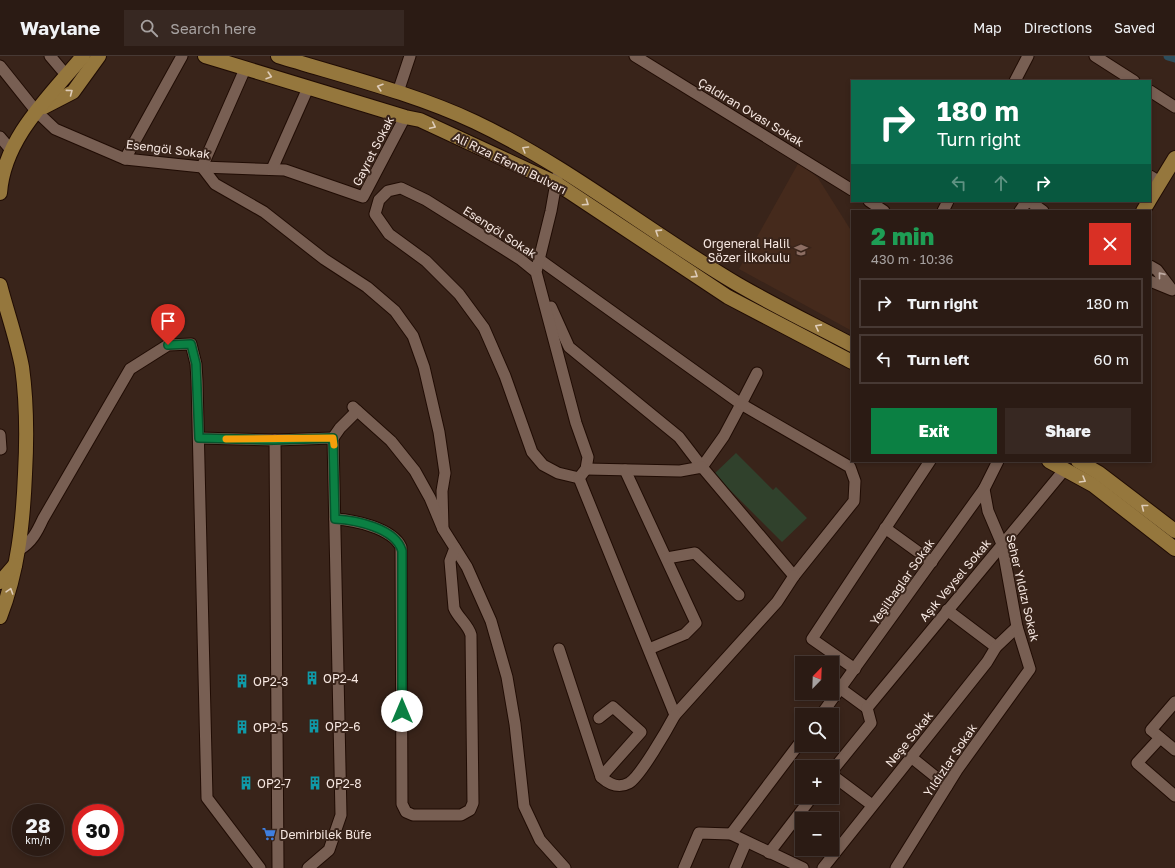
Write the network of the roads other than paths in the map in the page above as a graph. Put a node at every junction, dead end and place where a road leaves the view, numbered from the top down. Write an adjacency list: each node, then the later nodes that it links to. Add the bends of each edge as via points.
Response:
1 (50, 56): 13 (street)
2 (83, 56): 13 (main road)
3 (98, 56): 20 (main road, one-way to 3, via 73,92)
4 (182, 56): 24 (street)
5 (205, 56): 12 (main road, Ali Rıza Efendi Bulvarı)
6 (278, 56): 17 (main road, Ali Rıza Efendi Bulvarı, one-way to 6)
7 (410, 56): 17 (street)
8 (635, 56): 32 (street, Çaldıran Ovası Sokak)
9 (1028, 56): 14 (street)
10 (1095, 56): 15 (street)
11 (0, 66): 20 (street, Esengöl Sokak)
12 (244, 69): 16 (main road, Ali Rıza Efendi Bulvarı, one-way to 16); 26 (street)
13 (66, 76): 20 (main road)
14 (1016, 80)
15 (1132, 80)
16 (308, 88): 21 (main road, Ali Rıza Efendi Bulvarı); 28 (street)
17 (398, 92): 27 (main road, Ali Rıza Efendi Bulvarı, one-way to 17, via 473,121)
18 (1151, 92): 19 (street)
19 (1175, 107)
20 (36, 111): 23 (main road); 24 (street, Esengöl Sokak, via 55,129)
21 (405, 117): 31 (main road, Ali Rıza Efendi Bulvarı, one-way to 31, via 420,120); 35 (street, Gayret Sokak)
22 (0, 137): 23 (street)
23 (11, 150): 29 (main road)
24 (126, 158): 26 (street, Esengöl Sokak)
25 (1175, 158): 30 (main road)
26 (202, 167): 28 (street, Esengöl Sokak); 69 (street, via 215,184 264,212 324,259 367,287 395,311 413,336 424,367 439,432 445,473 442,491)
27 (558, 168): 31 (street, Esengöl Sokak); 48 (main road, Ali Rıza Efendi Bulvarı, one-way to 27, via 737,284)
28 (272, 169): 35 (street, Esengöl Sokak, via 285,170)
29 (1, 176): 33 (main road)
30 (1155, 179): 34 (main road)
31 (556, 183): 42 (street, Esengöl Sokak); 49 (main road, Ali Rıza Efendi Bulvarı, one-way to 49, via 728,297)
32 (851, 189)
33 (0, 193)
34 (1151, 193)
35 (363, 197)
36 (870, 202): 39 (street)
37 (1027, 202): 40 (street)
38 (1030, 202): 41 (street)
39 (882, 210)
40 (1021, 210)
41 (1042, 210)
42 (540, 260): 44 (street, Esengöl Sokak); 51 (street)
43 (1151, 267): 47 (street, one-way to 43, via 1157,270)
44 (537, 277): 61 (street, via 569,347 678,437); 62 (street, via 576,423 588,457); 65 (street, Esengöl Sokak, via 520,259 420,197 401,188 388,190 379,200 375,214 389,234 426,261 459,294 484,328 506,376 532,452 543,465 558,473)
45 (1151, 281): 47 (street)
46 (0, 285): 74 (main road, via 22,367 26,408 27,441)
47 (1174, 291)
48 (851, 344)
49 (851, 361)
50 (757, 373): 51 (street)
51 (741, 404): 61 (street, via 724,436); 78 (street, via 850,467 855,481 854,501)
52 (0, 435): 56 (street)
53 (199, 438): 55 (street); 74 (street, via 196,364 191,344 168,345 130,369 36,535); 109 (street, via 207,798)
54 (333, 438): 55 (street); 67 (street); 69 (street, via 355,409 391,441 415,471)
55 (274, 440): 110 (street)
56 (2, 449)
57 (929, 462): 68 (street)
58 (998, 462): 66 (street, Yeşilbağlar Sokak)
59 (1051, 462): 63 (main road)
60 (1080, 462): 70 (main road, one-way to 60, via 1099,473)
61 (702, 467): 64 (street, via 680,471); 78 (street)
62 (586, 469): 64 (street); 65 (street)
63 (1065, 469): 71 (street, Aşık Veysel Sokak); 73 (main road, one-way to 73, via 1093,486)
64 (625, 470): 75 (street)
65 (579, 478): 86 (street)
66 (984, 489): 71 (street, Seher Yıldızı Sokak, via 988,511); 76 (street, Yeşilbağlar Sokak)
67 (335, 519): 72 (street, via 360,522 389,534 402,551 402,804 406,812 412,815 461,815 467,812 473,803 471,634 454,608 450,561); 111 (street, via 341,815 329,850)
68 (886, 528): 76 (street); 87 (street, via 812,639)
69 (443, 529): 72 (street)
70 (1175, 532)
71 (1002, 544): 81 (street, Aşık Veysel Sokak); 83 (street, Seher Yıldızı Sokak)
72 (455, 548): 112 (street, via 467,567 491,621 507,677 524,806 540,840)
73 (1175, 549)
74 (19, 550): 77 (main road)
75 (667, 558): 80 (street, via 695,553); 86 (street, via 696,622 685,634)
76 (932, 562): 87 (street, Yeşilbağlar Sokak)
77 (15, 565): 79 (main road); 82 (main road, one-way to 77, via 13,580)
78 (794, 576): 93 (street, via 777,602)
79 (0, 582)
80 (739, 594)
81 (947, 610): 84 (street); 92 (street, Aşık Veysel Sokak)
82 (0, 617)
83 (1017, 627): 84 (street, Neşe Sokak); 88 (street, Seher Yıldızı Sokak)
84 (996, 647): 98 (street, Neşe Sokak, via 987,662)
85 (559, 649): 100 (street)
86 (648, 649): 93 (street)
87 (855, 669): 89 (street, Yeşilbağlar Sokak)
88 (1030, 669): 102 (street, Yıldızlar Sokak)
89 (841, 689): 91 (street, Yeşilbağlar Sokak); 92 (street)
90 (1175, 702): 95 (street, via 1151,730)
91 (826, 708)
92 (867, 708): 99 (street, via 871,723)
93 (675, 715): 100 (street, via 650,756 630,782 617,786 610,785)
94 (599, 718): 100 (street, via 613,707 641,732)
95 (1160, 738): 97 (street); 103 (street, via 1137,763)
96 (795, 749): 106 (street)
97 (1175, 750)
98 (911, 757): 102 (street); 105 (street, Neşe Sokak)
99 (839, 762)
100 (601, 777)
101 (839, 780): 105 (street)
102 (947, 786): 117 (street, Yıldızlar Sokak)
103 (1175, 796)
104 (807, 804): 108 (street)
105 (872, 805): 116 (street, Neşe Sokak)
106 (731, 834): 107 (street); 113 (street, via 699,833)
107 (746, 842): 108 (street); 114 (street)
108 (769, 853): 115 (street)
109 (260, 868)
110 (278, 868)
111 (308, 868)
112 (565, 868)
113 (684, 868)
114 (735, 868)
115 (803, 868)
116 (823, 868)
117 (896, 868)

